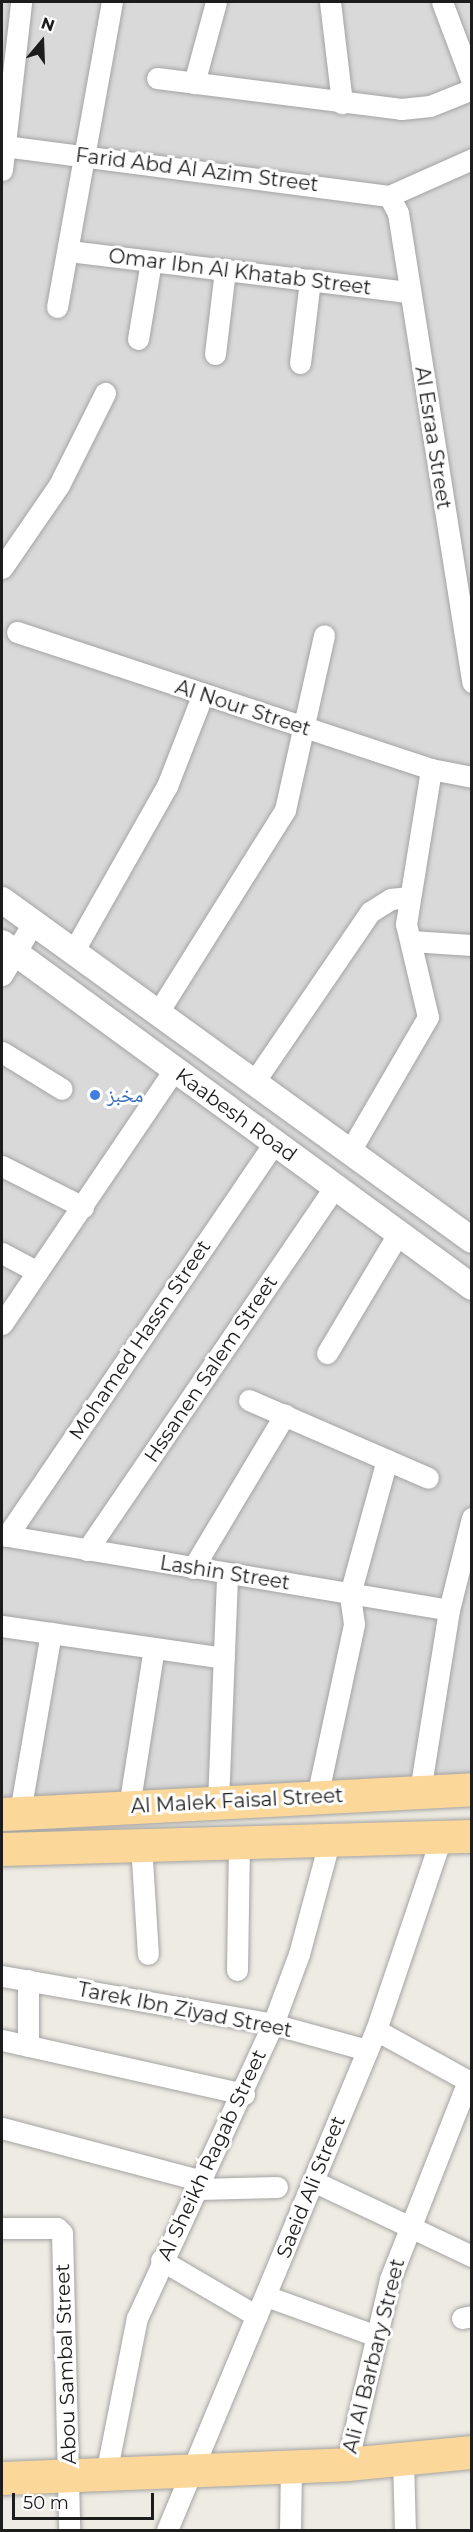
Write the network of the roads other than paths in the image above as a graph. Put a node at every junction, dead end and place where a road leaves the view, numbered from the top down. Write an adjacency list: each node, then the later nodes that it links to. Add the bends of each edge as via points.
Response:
1 (21, 2): 11 (street)
2 (112, 2): 12 (street)
3 (216, 2): 8 (street)
4 (330, 2): 10 (street)
5 (445, 2): 7 (street)
6 (158, 78): 8 (street)
7 (471, 82)
8 (194, 83): 10 (street)
9 (471, 89): 10 (street, via 418,109)
10 (342, 103)
11 (4, 146): 12 (street, Farid Abd Al Azim Street); 14 (street)
12 (86, 155): 15 (street, Farid Abd Al Azim Street); 16 (street)
13 (471, 159): 15 (street)
14 (2, 170)
15 (389, 196): 20 (street, Al Esraa Street, via 398,213)
16 (69, 251): 17 (street, Omar Ibn Al Khatab Street); 21 (street)
17 (151, 261): 18 (street, Omar Ibn Al Khatab Street); 22 (street)
18 (225, 270): 19 (street, Omar Ibn Al Khatab Street); 23 (street)
19 (310, 280): 20 (street, Omar Ibn Al Khatab Street); 24 (street)
20 (410, 292): 27 (street, Al Esraa Street)
21 (57, 307)
22 (138, 339)
23 (215, 354)
24 (300, 363)
25 (105, 393): 26 (street, via 59,485)
26 (2, 568)
27 (465, 593): 30 (street, Al Esraa Street)
28 (17, 632): 31 (street, Al Nour Street)
29 (324, 635): 32 (street)
30 (471, 682)
31 (202, 696): 32 (street, Al Nour Street); 40 (street, via 167,786)
32 (303, 727): 33 (street, Al Nour Street); 42 (street, via 278,824)
33 (431, 769): 34 (street, Al Nour Street); 35 (street)
34 (471, 777)
35 (407, 897): 38 (street); 45 (street, via 391,898 370,912)
36 (2, 900): 37 (street, Kaabesh Road)
37 (33, 923): 40 (street, Kaabesh Road); 41 (street)
38 (411, 941): 39 (street); 48 (street, via 428,1017)
39 (471, 945)
40 (73, 952): 42 (street, Kaabesh Road)
41 (6, 957): 44 (street, Kaabesh Road)
42 (157, 1014): 45 (street, Kaabesh Road)
43 (2, 1052): 46 (street)
44 (174, 1070): 47 (street, Kaabesh Road); 51 (street)
45 (254, 1082): 48 (street, Kaabesh Road)
46 (62, 1089)
47 (274, 1143): 50 (street, Kaabesh Road); 64 (street, Mohamed Hassn Street)
48 (350, 1151): 53 (street, Kaabesh Road)
49 (2, 1166): 51 (street)
50 (335, 1187): 52 (street, Kaabesh Road); 65 (street, Hssanen Salem Street)
51 (83, 1207): 55 (street)
52 (398, 1234): 56 (street, Kaabesh Road); 58 (street)
53 (471, 1240)
54 (2, 1253): 55 (street)
55 (37, 1272): 57 (street)
56 (471, 1287)
57 (2, 1324)
58 (327, 1353)
59 (249, 1400): 60 (street)
60 (285, 1414): 61 (street); 66 (street)
61 (387, 1460): 62 (street); 68 (street)
62 (428, 1478)
63 (471, 1518): 69 (street)
64 (4, 1536): 65 (street, Lashin Street)
65 (87, 1551): 66 (street, Lashin Street)
66 (193, 1568): 67 (street, Lashin Street)
67 (227, 1573): 68 (street, Lashin Street); 73 (street)
68 (350, 1594): 69 (street, Lashin Street); 76 (street, via 354,1624)
69 (449, 1610): 75 (street)
70 (2, 1626): 71 (street)
71 (51, 1633): 72 (street); 79 (street)
72 (154, 1648): 73 (street); 78 (street)
73 (224, 1658): 77 (street)
74 (471, 1788): 75 (main road, Al Malek Faisal Street)
75 (420, 1791): 76 (main road, Al Malek Faisal Street)
76 (317, 1797): 77 (main road, Al Malek Faisal Street)
77 (218, 1802): 78 (main road, Al Malek Faisal Street)
78 (129, 1807): 79 (main road, Al Malek Faisal Street)
79 (11, 1813)
80 (456, 1837): 81 (main road, Al Malek Faisal Street); 90 (street, Saeid Ali Street)
81 (330, 1839): 82 (main road, Al Malek Faisal Street); 89 (street, Al Sheikh Ragab Street, via 299,1954)
82 (239, 1840): 83 (main road, Al Malek Faisal Street); 86 (street)
83 (141, 1844): 84 (main road, Al Malek Faisal Street); 85 (street)
84 (2, 1849)
85 (148, 1954)
86 (237, 1970)
87 (2, 1976): 88 (street, Tarek Ibn Ziyad Street)
88 (28, 1980): 89 (street, Tarek Ibn Ziyad Street); 92 (street)
89 (273, 2024): 93 (street, Tarek Ibn Ziyad Street); 95 (street, Al Sheikh Ragab Street)
90 (375, 2030): 93 (street, Saeid Ali Street); 94 (street)
91 (2, 2040): 92 (street)
92 (28, 2046): 95 (street)
93 (367, 2050): 97 (street, Saeid Ali Street)
94 (470, 2082): 100 (street, Ali Al Barbary Street)
95 (244, 2094): 98 (street, Al Sheikh Ragab Street)
96 (2, 2128): 98 (street)
97 (313, 2181): 100 (street); 104 (street, Saeid Ali Street)
98 (200, 2185): 99 (street); 103 (street, Al Sheikh Ragab Street)
99 (277, 2187)
100 (409, 2224): 102 (street); 106 (street, Ali Al Barbary Street)
101 (2, 2228): 113 (street, Abou Sambal Street, via 57,2228 62,2233)
102 (471, 2256)
103 (161, 2260): 105 (street); 112 (street, Al Sheikh Ragab Street, via 129,2348)
104 (266, 2296): 105 (street, Saeid Ali Street); 106 (street)
105 (257, 2316): 111 (street, Saeid Ali Street)
106 (375, 2335): 109 (street, Ali Al Barbary Street)
107 (471, 2452): 108 (main road)
108 (403, 2460): 109 (main road); 118 (street)
109 (347, 2464): 110 (main road)
110 (291, 2467): 111 (main road); 117 (street)
111 (193, 2470): 112 (main road); 116 (street, Saeid Ali Street)
112 (106, 2474): 113 (main road)
113 (70, 2476): 114 (main road); 115 (street, Abou Sambal Street)
114 (2, 2478)
115 (69, 2530)
116 (167, 2530)
117 (290, 2530)
118 (405, 2530)

